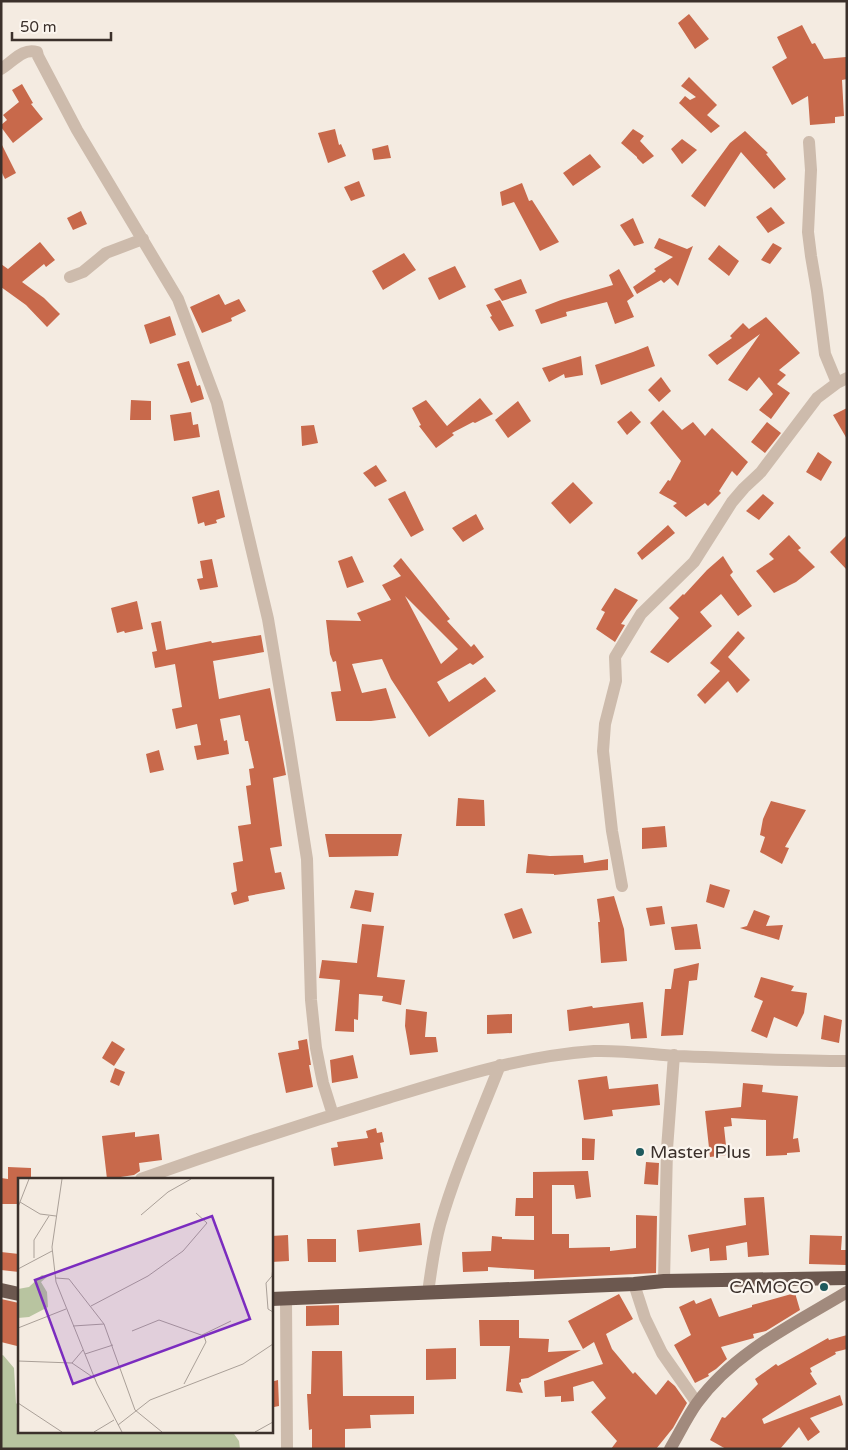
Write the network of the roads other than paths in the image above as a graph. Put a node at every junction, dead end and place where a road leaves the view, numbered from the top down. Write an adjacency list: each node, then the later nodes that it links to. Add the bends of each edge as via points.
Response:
1 (1, 68): 3 (street, via 23,52 37,52 77,130)
2 (809, 142): 5 (street, via 808,232 811,256 825,354)
3 (143, 239): 4 (street, via 106,253 83,272); 10 (street, via 178,299 217,403 268,618 306,859 316,1048)
4 (70, 277)
5 (842, 380): 6 (street, via 817,398 761,472 732,502 694,562 641,614 615,657 616,681 605,724 603,751)
6 (622, 886)
7 (674, 1055): 8 (street); 9 (street, via 596,1051); 13 (street, via 667,1149)
8 (847, 1061)
9 (500, 1065): 10 (street); 17 (street, via 441,1223)
10 (333, 1115): 11 (street)
11 (144, 1178)
12 (847, 1278): 13 (highway)
13 (664, 1281): 14 (highway)
14 (634, 1284): 17 (highway); 21 (street, via 645,1318 662,1353)
15 (1, 1290): 18 (highway)
16 (847, 1292): 21 (main road, via 763,1342 723,1374)
17 (428, 1293): 19 (highway)
18 (18, 1294)
19 (286, 1299): 20 (highway); 22 (street)
20 (272, 1300)
21 (697, 1403): 23 (main road)
22 (287, 1449)
23 (670, 1449)

